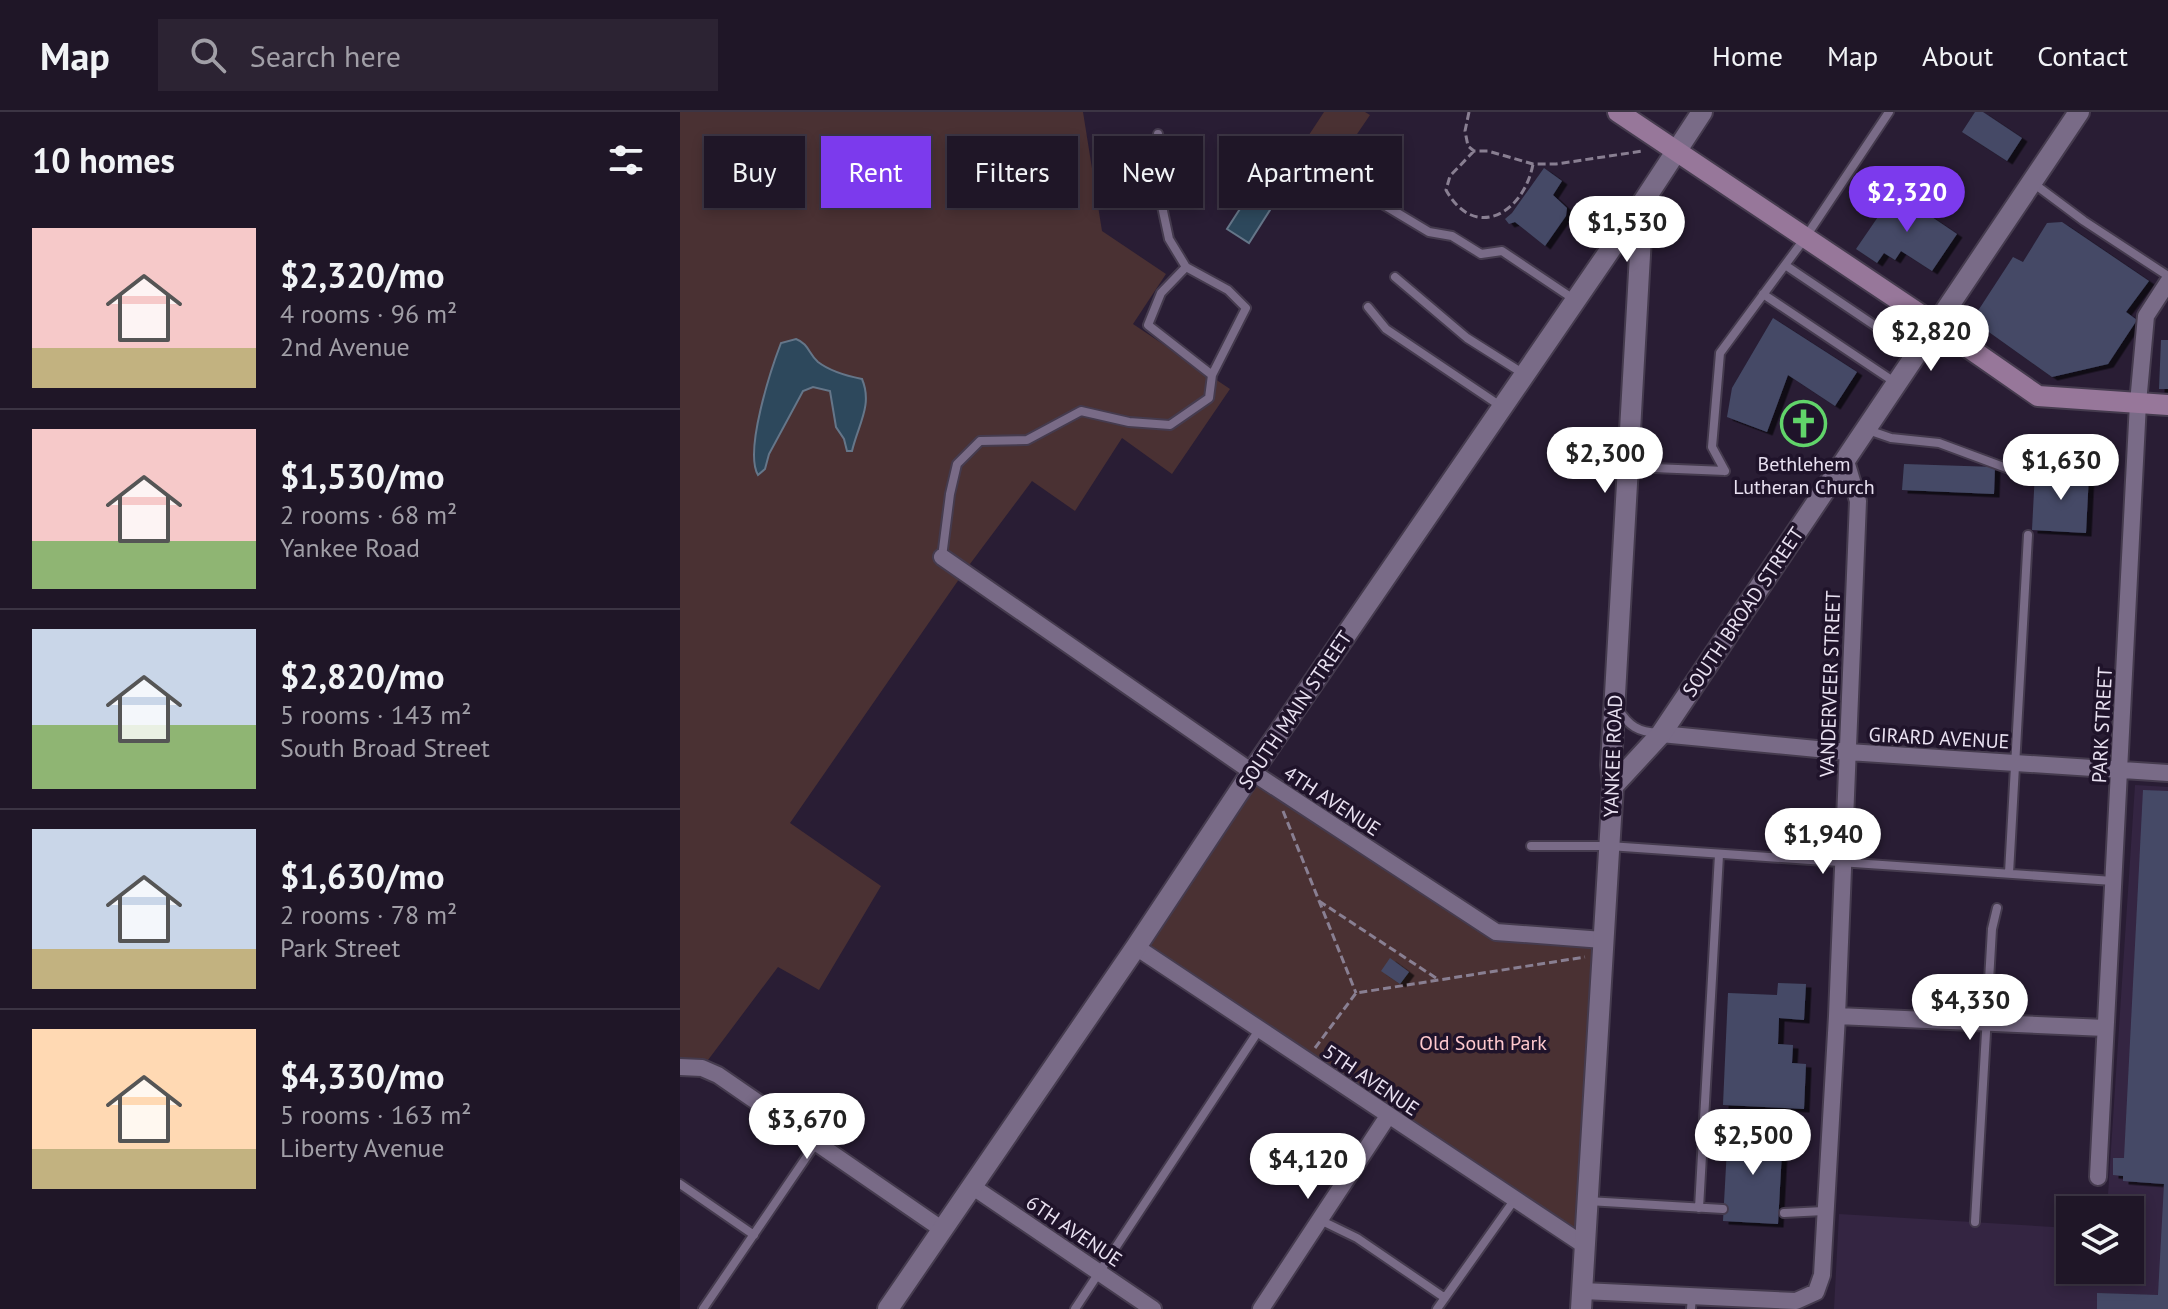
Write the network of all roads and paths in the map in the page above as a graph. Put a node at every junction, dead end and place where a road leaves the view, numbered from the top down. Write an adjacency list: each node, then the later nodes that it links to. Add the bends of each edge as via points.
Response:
1 (1469, 112): 8 (path, via 1465,131)
2 (1618, 112): 9 (main road)
3 (1702, 112): 9 (street, SOUTH MAIN STREET)
4 (1889, 112): 14 (lane)
5 (2079, 112): 11 (street, SOUTH BROAD STREET)
6 (1158, 134): 16 (lane, via 1160,197 1169,239)
7 (1647, 150): 10 (path)
8 (1474, 151): 10 (path); 10 (path, via 1450,176 1446,190 1453,203 1477,217 1510,209 1529,183)
9 (1676, 151): 12 (street, SOUTH MAIN STREET); 14 (main road)
10 (1533, 164)
11 (2031, 182): 17 (lane); 23 (street, SOUTH BROAD STREET)
12 (1643, 202): 21 (street, SOUTH MAIN STREET); 33 (street, YANKEE ROAD)
13 (1389, 208): 21 (lane, via 1481,254 1502,251)
14 (1805, 238): 15 (lane); 23 (main road)
15 (1785, 265): 20 (lane); 24 (lane)
16 (1186, 267): 25 (lane, via 1228,290 1246,308); 25 (lane, via 1161,293 1148,325)
17 (2168, 276)
18 (1395, 277): 26 (lane, via 1458,331)
19 (2168, 282): 28 (street, PARK STREET, via 2146,316)
20 (1763, 294): 27 (lane); 33 (lane, via 1720,353 1712,447 1725,471)
21 (1576, 301): 26 (street, SOUTH MAIN STREET)
22 (1368, 307): 30 (lane, via 1386,329)
23 (1936, 325): 24 (street, SOUTH BROAD STREET); 28 (main road, via 2038,396)
24 (1917, 354): 27 (street, SOUTH BROAD STREET)
25 (1212, 375): 36 (lane, via 1209,398 1170,425 1081,411 1027,440 980,441 957,464)
26 (1525, 375): 30 (street, SOUTH MAIN STREET)
27 (1897, 384): 31 (street, SOUTH BROAD STREET)
28 (2138, 403): 29 (main road); 41 (street, PARK STREET)
29 (2168, 405)
30 (1502, 407): 42 (street, SOUTH MAIN STREET)
31 (1867, 429): 32 (street, SOUTH BROAD STREET); 34 (lane, via 1891,438 1939,443)
32 (1846, 461): 38 (street, SOUTH BROAD STREET); 39 (street, VANDERVEER STREET, via 1858,501)
33 (1629, 467): 37 (street, YANKEE ROAD)
34 (2009, 469)
35 (2028, 535): 40 (lane)
36 (942, 557): 42 (street, 4TH AVENUE)
37 (1615, 705): 38 (lane, via 1628,724); 44 (street, YANKEE ROAD)
38 (1661, 734): 39 (street, GIRARD AVENUE); 44 (street, SOUTH BROAD STREET)
39 (1848, 752): 40 (street, GIRARD AVENUE); 49 (street, VANDERVEER STREET)
40 (2015, 762): 41 (street, GIRARD AVENUE); 50 (lane)
41 (2120, 769): 43 (street, GIRARD AVENUE); 51 (street, PARK STREET)
42 (1252, 772): 54 (street, 4TH AVENUE, via 1496,932); 55 (street, SOUTH MAIN STREET)
43 (2168, 773)
44 (1613, 786): 47 (street, YANKEE ROAD)
45 (1275, 801): 52 (path)
46 (1531, 846): 47 (lane)
47 (1609, 846): 48 (lane); 54 (street, YANKEE ROAD)
48 (1719, 855): 49 (lane); 71 (lane)
49 (1844, 861): 50 (lane); 58 (street, VANDERVEER STREET)
50 (2009, 873): 51 (lane)
51 (2113, 881): 60 (street, PARK STREET)
52 (1319, 901): 56 (path); 57 (path)
53 (1997, 908): 59 (lane)
54 (1603, 940): 56 (path, via 1586,957); 70 (street, YANKEE ROAD)
55 (1136, 947): 61 (street, 5TH AVENUE); 68 (street, SOUTH MAIN STREET)
56 (1439, 980): 57 (path)
57 (1356, 993): 62 (path)
58 (1837, 1016): 59 (street); 73 (street, VANDERVEER STREET)
59 (1987, 1023): 60 (street); 76 (lane)
60 (2105, 1028): 66 (street, PARK STREET)
61 (1259, 1030): 62 (street, 5TH AVENUE); 80 (lane)
62 (1306, 1061): 64 (street, 5TH AVENUE)
63 (680, 1067): 65 (street, via 718,1075)
64 (1388, 1116): 69 (street, 5TH AVENUE); 75 (street)
65 (816, 1143): 77 (street); 78 (lane)
66 (2098, 1177)
67 (680, 1184): 78 (lane)
68 (973, 1187): 77 (street, SOUTH MAIN STREET); 80 (street, 6TH AVENUE)
69 (1515, 1199): 79 (street, 5TH AVENUE); 81 (lane)
70 (1587, 1201): 71 (lane); 79 (street, YANKEE ROAD)
71 (1699, 1208): 72 (lane)
72 (1723, 1209)
73 (1824, 1211): 74 (lane); 83 (street, VANDERVEER STREET, via 1822,1275 1816,1292 1796,1301)
74 (1784, 1213)
75 (1320, 1220): 81 (lane, via 1357,1238); 88 (street)
76 (1975, 1222)
77 (943, 1230): 85 (street, SOUTH MAIN STREET)
78 (754, 1235): 84 (lane)
79 (1584, 1245): 82 (street, YANKEE ROAD)
80 (1100, 1273): 86 (lane); 87 (street, 6TH AVENUE)
81 (1445, 1298): 89 (lane)
82 (1582, 1300): 83 (street)
83 (1691, 1303)
84 (703, 1309)
85 (888, 1309)
86 (1075, 1309)
87 (1153, 1309)
88 (1261, 1309)
89 (1437, 1309)

